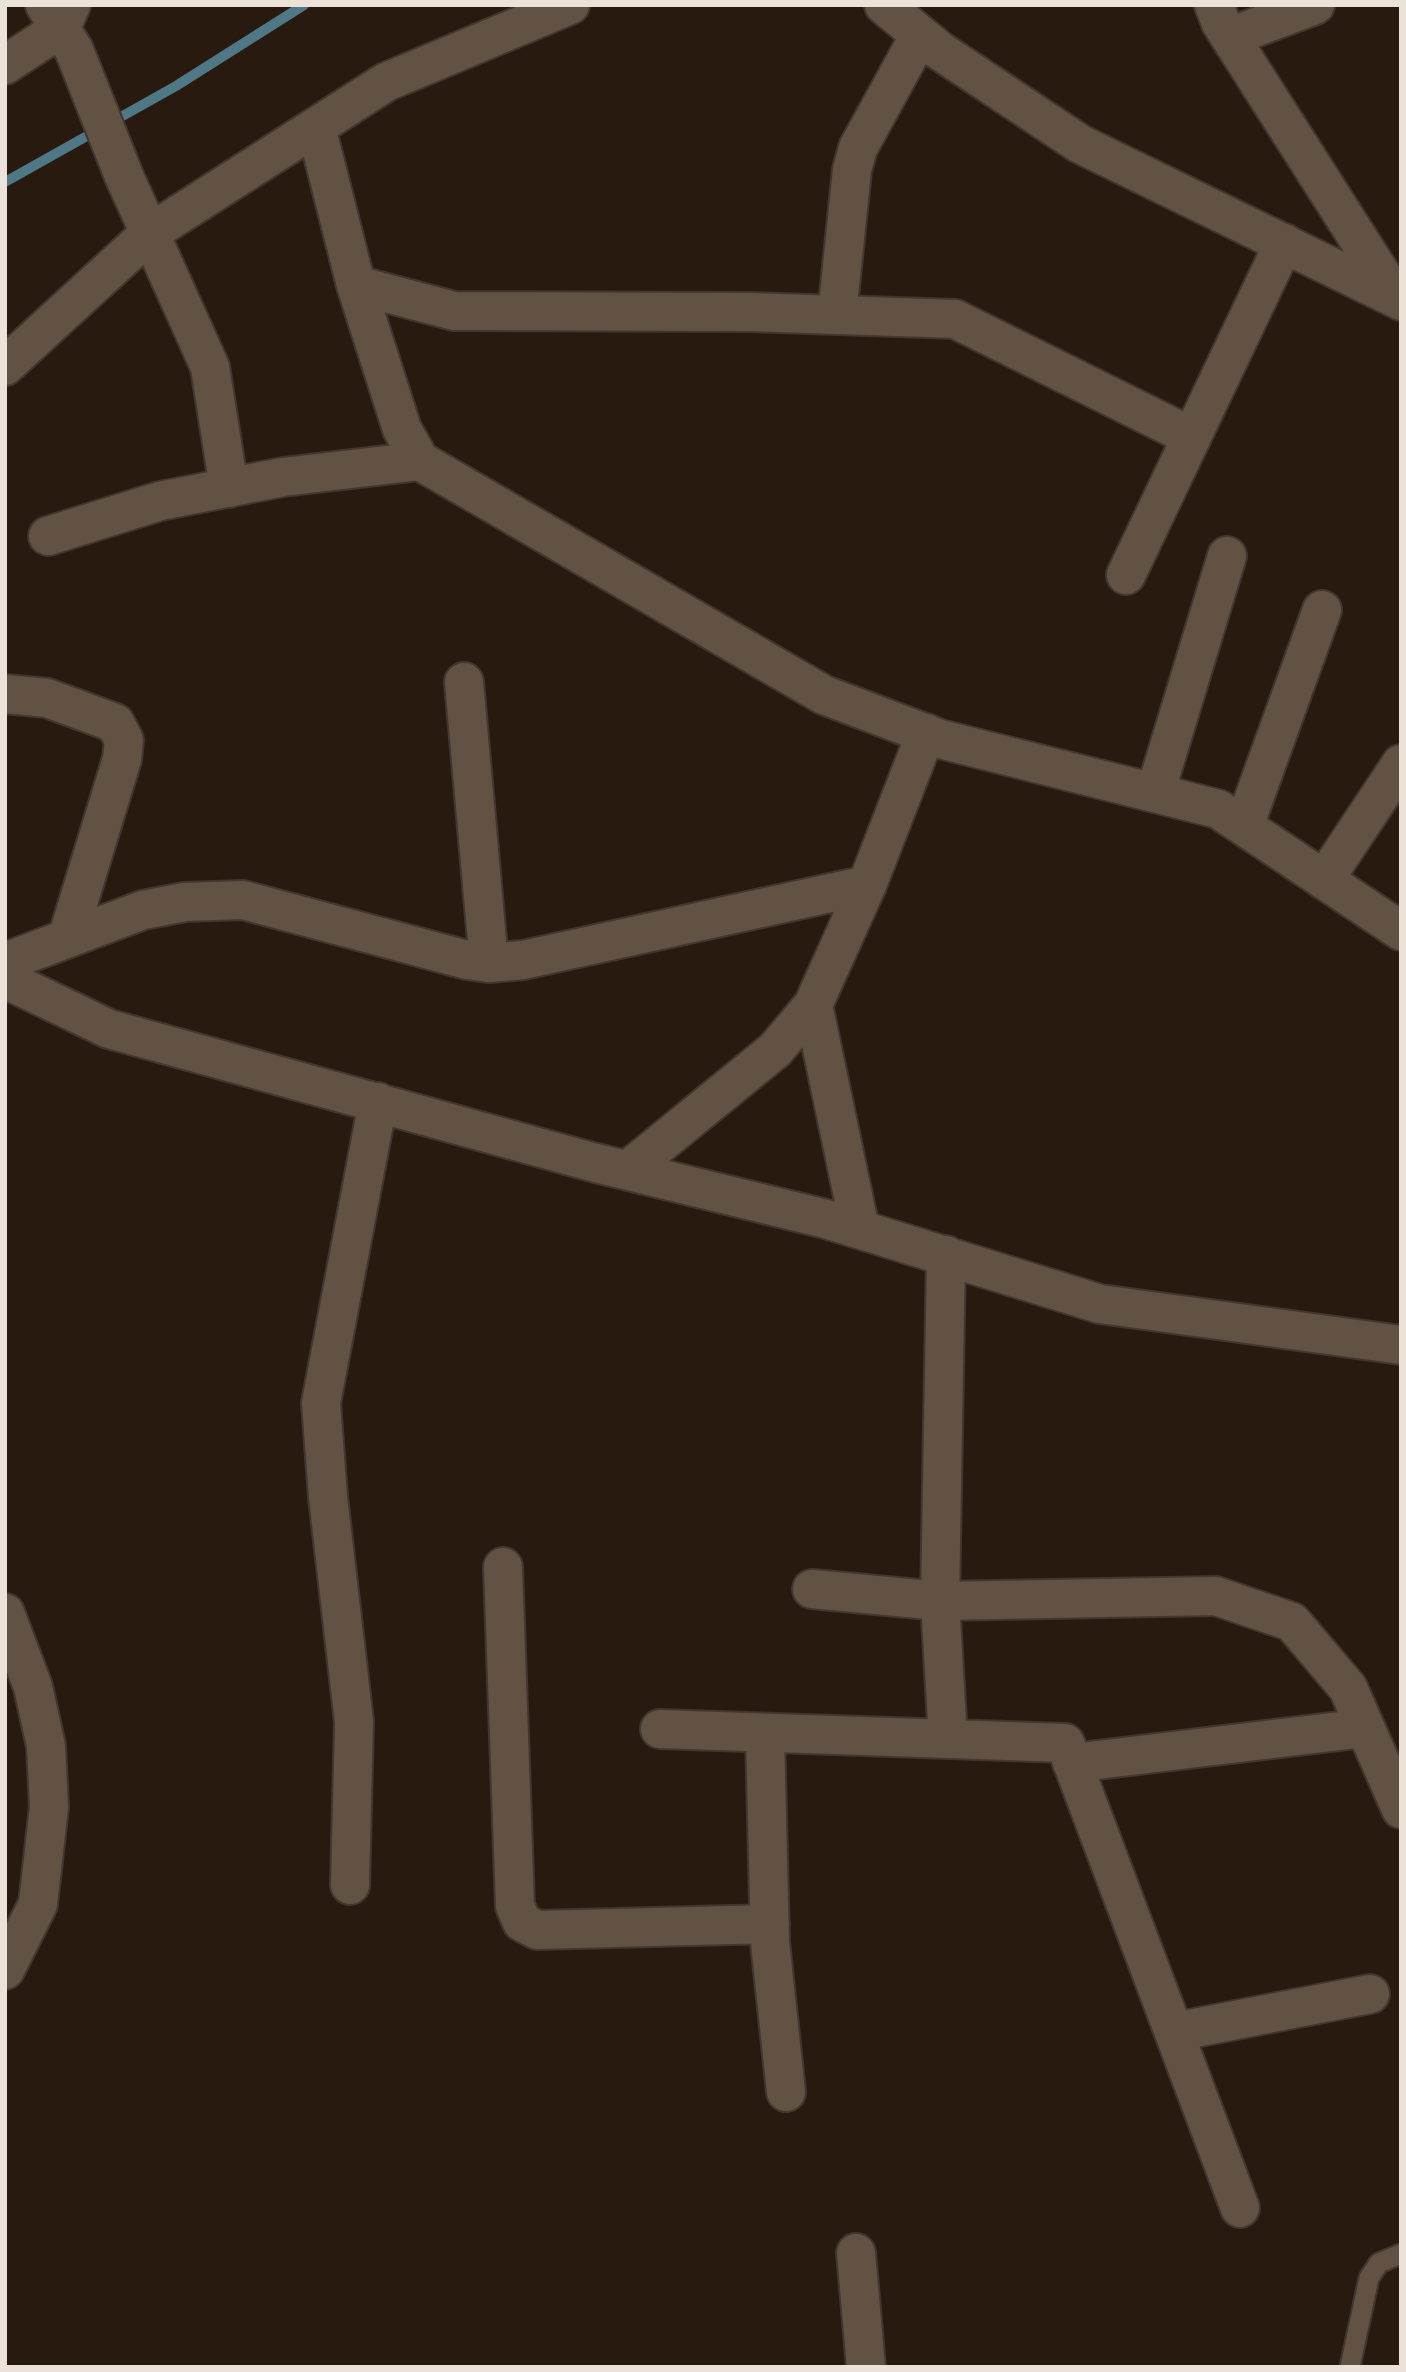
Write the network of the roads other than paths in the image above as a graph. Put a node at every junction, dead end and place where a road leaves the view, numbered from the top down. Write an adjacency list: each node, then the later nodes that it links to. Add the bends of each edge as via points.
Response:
1 (570, 5): 8 (street, via 386,82)
2 (884, 5): 6 (street)
3 (1315, 5): 4 (street)
4 (1222, 21): 12 (street)
5 (62, 22): 7 (street); 9 (street)
6 (920, 35): 10 (street, via 1080,144); 13 (street, via 858,148)
7 (5, 65)
8 (316, 127): 9 (street); 11 (street)
9 (150, 233): 14 (street); 17 (street, via 211,367)
10 (1284, 243): 12 (street); 15 (street)
11 (356, 285): 13 (street, via 454,311); 16 (street, via 402,429)
12 (1398, 299)
13 (837, 315): 15 (street, via 955,318)
14 (5, 366)
15 (1192, 437): 20 (street)
16 (420, 461): 17 (street); 24 (street, via 824,695)
17 (229, 488): 18 (street, via 160,501)
18 (48, 536)
19 (1227, 556): 26 (street)
20 (1126, 575)
21 (1322, 610): 27 (street)
22 (464, 682): 33 (street)
23 (5, 694): 31 (street, via 47,698 115,723 124,740)
24 (926, 733): 26 (street); 29 (street)
25 (1401, 764): 28 (street)
26 (1155, 793): 27 (street, via 1218,809)
27 (1244, 827): 28 (street)
28 (1324, 880): 30 (street)
29 (867, 884): 33 (street, via 523,960); 35 (street)
30 (1401, 931)
31 (67, 939): 32 (street); 33 (street, via 143,910 185,902 243,900 467,961)
32 (5, 962)
33 (489, 963)
34 (5, 979): 36 (street, via 109,1029)
35 (813, 1005): 37 (street, via 775,1050); 38 (street)
36 (378, 1102): 37 (street); 51 (street, via 321,1403 354,1722)
37 (628, 1170): 38 (street)
38 (860, 1229): 39 (street)
39 (946, 1255): 40 (street, via 1100,1304); 43 (street)
40 (1401, 1345)
41 (503, 1567): 52 (street, via 515,1906 523,1922 537,1930)
42 (812, 1589): 43 (street)
43 (940, 1601): 45 (street, via 1216,1595 1292,1622 1348,1688); 48 (street)
44 (5, 1613): 53 (street, via 33,1687 46,1746 49,1807 38,1904)
45 (1365, 1728): 49 (street); 50 (street)
46 (660, 1729): 47 (street)
47 (765, 1733): 48 (street); 52 (street)
48 (948, 1739): 49 (street, via 1065,1743)
49 (1072, 1763): 55 (street)
50 (1401, 1808)
51 (351, 1885)
52 (770, 1924): 56 (street)
53 (5, 1970)
54 (1370, 1994): 55 (street)
55 (1174, 2032): 57 (street)
56 (786, 2092)
57 (1240, 2208)
58 (856, 2253): 60 (street)
59 (1401, 2254): 61 (lane, via 1379,2263 1369,2278)
60 (866, 2367)
61 (1350, 2367)

